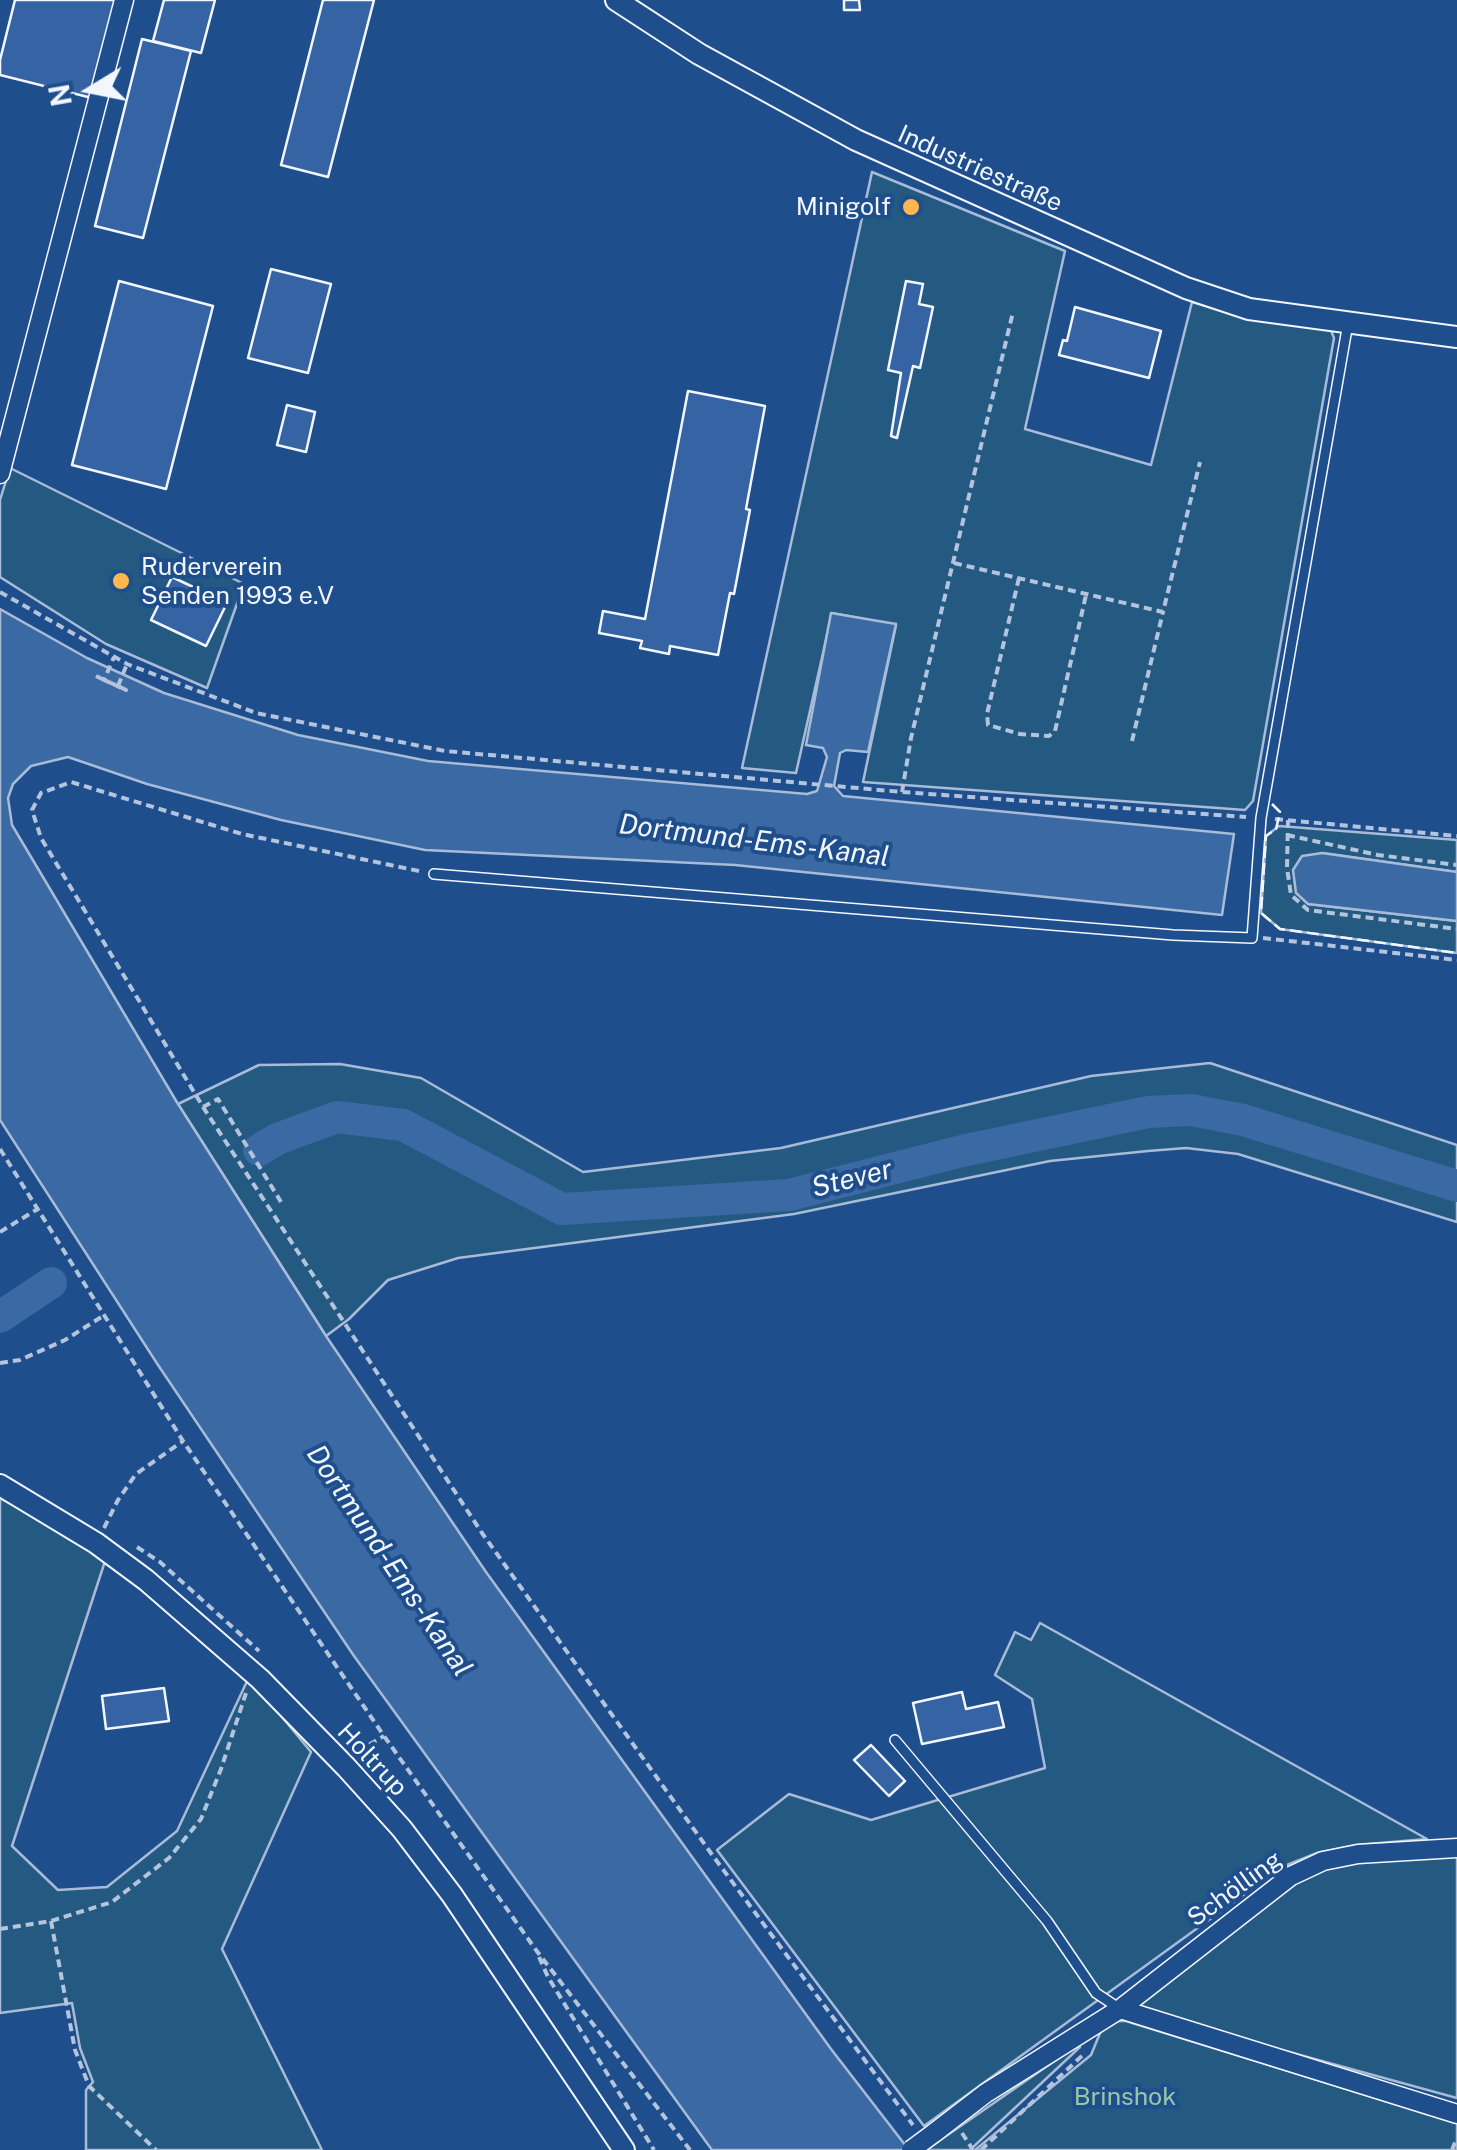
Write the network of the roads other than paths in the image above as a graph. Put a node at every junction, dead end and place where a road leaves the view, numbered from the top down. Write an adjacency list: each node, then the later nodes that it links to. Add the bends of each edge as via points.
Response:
1 (124, 0): 5 (street)
2 (616, 0): 3 (street, Industriestraße, via 788,106 1037,223 1226,302)
3 (1348, 323): 4 (street, Industriestraße); 6 (lane, via 1261,818 1252,938)
4 (1457, 337)
5 (0, 474)
6 (434, 874)
7 (0, 1485): 12 (street, Holtrup, via 146,1580 260,1679 346,1766 412,1842 497,1959)
8 (894, 1740): 10 (lane, via 1047,1921 1096,1993)
9 (1457, 1848): 10 (street, Schölling, via 1322,1861 1291,1876)
10 (1120, 2009): 11 (street); 13 (street, Schölling, bridge, via 986,2093)
11 (1457, 2114)
12 (624, 2150)
13 (911, 2150)

